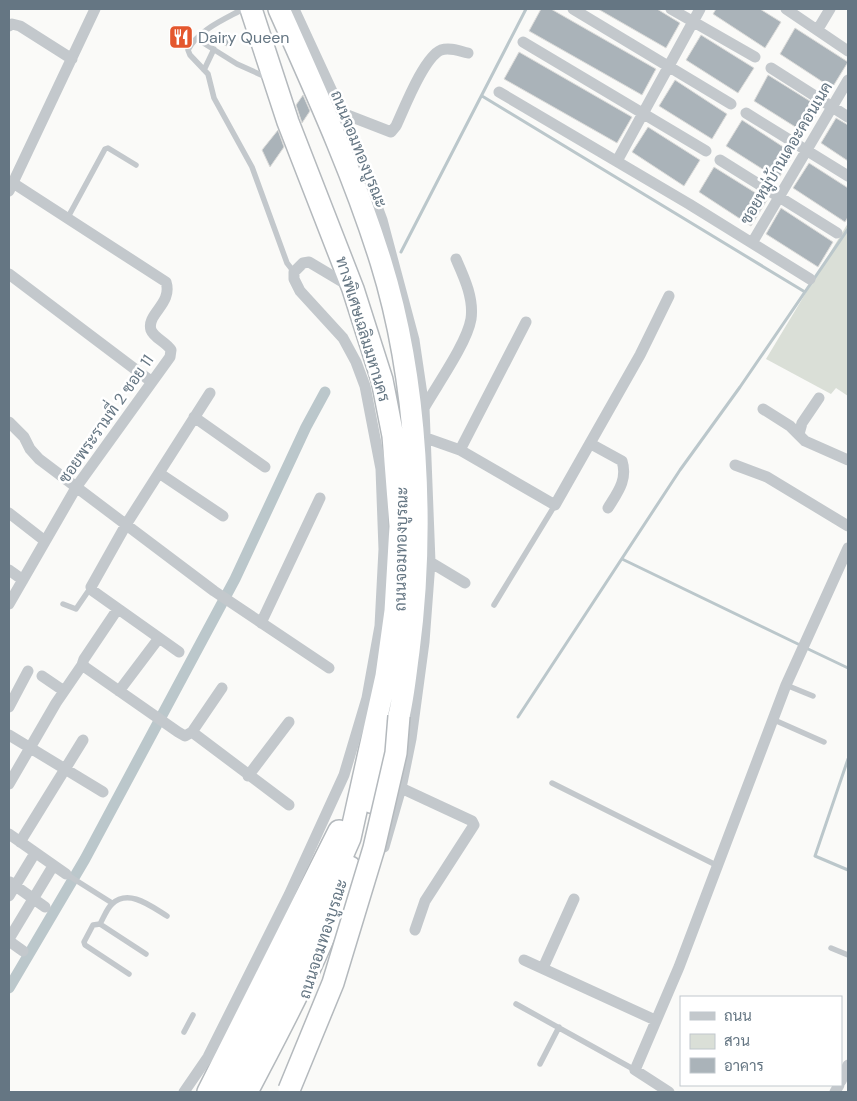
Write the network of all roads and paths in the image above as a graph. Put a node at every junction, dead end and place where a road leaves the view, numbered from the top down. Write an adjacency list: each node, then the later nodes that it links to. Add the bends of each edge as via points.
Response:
1 (95, 9): 19 (street)
2 (243, 9): 13 (lane, via 212,26)
3 (251, 9): 23 (highway, ทางพิเศษเฉลิมมหานคร)
4 (573, 9): 20 (street)
5 (671, 9): 10 (street)
6 (700, 9): 10 (street)
7 (786, 9): 12 (street)
8 (830, 9): 12 (street)
9 (290, 10): 28 (street, ถนนจอมทองบูรณะ); 97 (highway, ทางพิเศษเฉลิมมหานคร, via 381,262 401,346 412,433 418,547 414,609); 149 (street, ถนนจอมทองบูรณะ, via 387,270 403,339 417,434 420,589 405,715 376,824 318,1005)
10 (693, 22): 18 (street); 20 (street)
11 (9, 26): 19 (street, via 20,26)
12 (818, 29): 16 (street)
13 (197, 39): 15 (lane); 22 (lane, via 188,50)
14 (523, 42): 29 (street)
15 (214, 50): 22 (lane); 23 (lane)
16 (848, 52)
17 (468, 53): 28 (street, via 451,49 436,54 390,132)
18 (754, 57)
19 (72, 59): 38 (street)
20 (669, 66): 26 (street); 29 (street)
21 (771, 68): 27 (street)
22 (204, 70): 44 (lane, via 214,98 252,168 287,263)
23 (274, 80): 47 (highway, ทางพิเศษเฉลิมมหานคร)
24 (848, 80): 27 (street, ซอยหมู่บ้านเดอะคอนเนค)
25 (499, 92): 35 (street, ซอยหมู่บ้านเดอะคอนเนค)
26 (731, 104)
27 (832, 107): 31 (street); 33 (street, ซอยหมู่บ้านเดอะคอนเนค)
28 (342, 113): 53 (street, ถนนจอมทองบูรณะ, via 382,220 420,368)
29 (643, 113): 32 (street); 35 (street)
30 (746, 113): 33 (street)
31 (848, 117)
32 (706, 151)
33 (807, 151): 37 (street); 39 (street, ซอยหมู่บ้านเดอะคอนเนค)
34 (720, 160): 39 (street)
35 (617, 161): 42 (street, ซอยหมู่บ้านเดอะคอนเนค)
36 (136, 165): 40 (lane, via 105,149)
37 (848, 176)
38 (11, 187): 40 (street, ซอยพระรามที่ 2 ซอย 11)
39 (780, 197): 41 (street); 42 (street, ซอยหมู่บ้านเดอะคอนเนค)
40 (67, 219): 50 (street, ซอยพระรามที่ 2 ซอย 11, via 166,282 166,298 151,322 151,329 171,350 170,357)
41 (837, 233)
42 (752, 243): 46 (street, ซอยหมู่บ้านเดอะคอนเนค)
43 (456, 259): 53 (street, via 465,279 471,318 467,334)
44 (294, 272): 47 (street, via 309,262); 145 (street, via 300,291 343,338 365,386 381,469 384,548 380,626 367,698 344,775 289,896 208,1058)
45 (9, 274): 50 (street)
46 (810, 279)
47 (353, 289): 107 (highway, ทางพิเศษเฉลิมมหานคร, via 386,399 393,436 400,526 395,611 386,676)
48 (669, 296): 59 (street)
49 (526, 322): 60 (street)
50 (152, 382): 65 (street, ซอยพระรามที่ 2 ซอย 11)
51 (210, 393): 55 (street)
52 (819, 398): 57 (street)
53 (424, 408): 58 (street, ถนนจอมทองบูรณะ)
54 (763, 409): 57 (street, via 776,415)
55 (194, 417): 63 (street); 64 (street)
56 (9, 422): 65 (street, via 24,437 34,455)
57 (798, 434): 61 (street, via 805,441)
58 (426, 438): 60 (street); 75 (street, ถนนจอมทองบูรณะ)
59 (590, 444): 67 (street); 68 (street, via 622,461 624,468 622,485)
60 (460, 450): 67 (street)
61 (848, 460)
62 (735, 465): 72 (street, via 767,477)
63 (265, 467)
64 (159, 473): 70 (street); 71 (street)
65 (77, 486): 71 (street); 73 (street, ซอยพระรามที่ 2 ซอย 11)
66 (320, 498): 84 (street)
67 (555, 505): 82 (lane)
68 (608, 508)
69 (9, 513): 73 (street)
70 (223, 516)
71 (127, 523): 79 (street); 84 (street, via 214,591)
72 (848, 526)
73 (45, 541): 77 (street, ซอยพระรามที่ 2 ซอย 11)
74 (848, 548): 91 (street)
75 (430, 562): 78 (street); 110 (street, ถนนจอมทองบูรณะ, via 424,642)
76 (9, 570): 77 (street)
77 (23, 580): 80 (street, ซอยพระรามที่ 2 ซอย 11)
78 (465, 583)
79 (91, 587): 81 (lane, via 76,609); 83 (street)
80 (9, 604)
81 (63, 604)
82 (494, 605)
83 (117, 610): 85 (street); 87 (street)
84 (262, 623): 88 (street)
85 (159, 638): 86 (street); 94 (street)
86 (179, 652)
87 (82, 665): 93 (street); 94 (street)
88 (328, 668)
89 (28, 671): 96 (street)
90 (42, 676): 93 (street)
91 (786, 686): 95 (lane); 98 (street)
92 (222, 688): 100 (street)
93 (64, 691): 104 (street)
94 (119, 692): 100 (street, via 185,736)
95 (813, 696)
96 (9, 707)
97 (399, 716): 148 (highway, bridge, via 339,903 304,981); 150 (highway, bridge, via 396,753 374,848 333,983)
98 (772, 720): 103 (lane); 116 (street)
99 (290, 722): 106 (street)
100 (192, 732): 106 (street)
101 (9, 735): 104 (street)
102 (83, 740): 105 (street)
103 (824, 742)
104 (31, 748): 105 (street); 109 (street)
105 (65, 768): 111 (street); 114 (street)
106 (248, 776): 112 (street)
107 (363, 781): 146 (highway); 147 (highway, via 350,838 294,966)
108 (552, 783): 116 (lane)
109 (9, 784)
110 (401, 788): 127 (street, via 472,821 474,825 425,901); 151 (street, ถนนจอมทองบูรณะ, via 334,1002)
111 (103, 792)
112 (289, 805)
113 (9, 834): 114 (street)
114 (20, 842): 115 (street)
115 (35, 853): 117 (street); 119 (street)
116 (716, 865): 138 (street)
117 (53, 866): 118 (street); 121 (street)
118 (66, 874): 123 (lane)
119 (12, 883): 120 (street); 121 (street)
120 (9, 896)
121 (33, 898): 124 (street); 128 (street)
122 (574, 899): 134 (street)
123 (112, 903): 125 (lane, via 125,898 138,899); 126 (lane)
124 (45, 907)
125 (167, 916)
126 (100, 924): 131 (lane); 135 (lane, via 93,926 85,945)
127 (415, 930)
128 (9, 940): 130 (street)
129 (831, 948): 132 (lane)
130 (23, 951)
131 (146, 954)
132 (848, 955)
133 (524, 960): 134 (street)
134 (543, 968): 138 (street)
135 (129, 974)
136 (516, 1004): 139 (lane)
137 (193, 1015): 140 (lane)
138 (655, 1020): 143 (street)
139 (559, 1027): 141 (lane); 143 (lane)
140 (184, 1032)
141 (540, 1064)
142 (848, 1065): 144 (street)
143 (635, 1070): 152 (street)
144 (842, 1078)
145 (184, 1092)
146 (208, 1092)
147 (228, 1092)
148 (247, 1092)
149 (282, 1092)
150 (287, 1092)
151 (295, 1092)
152 (668, 1092)

